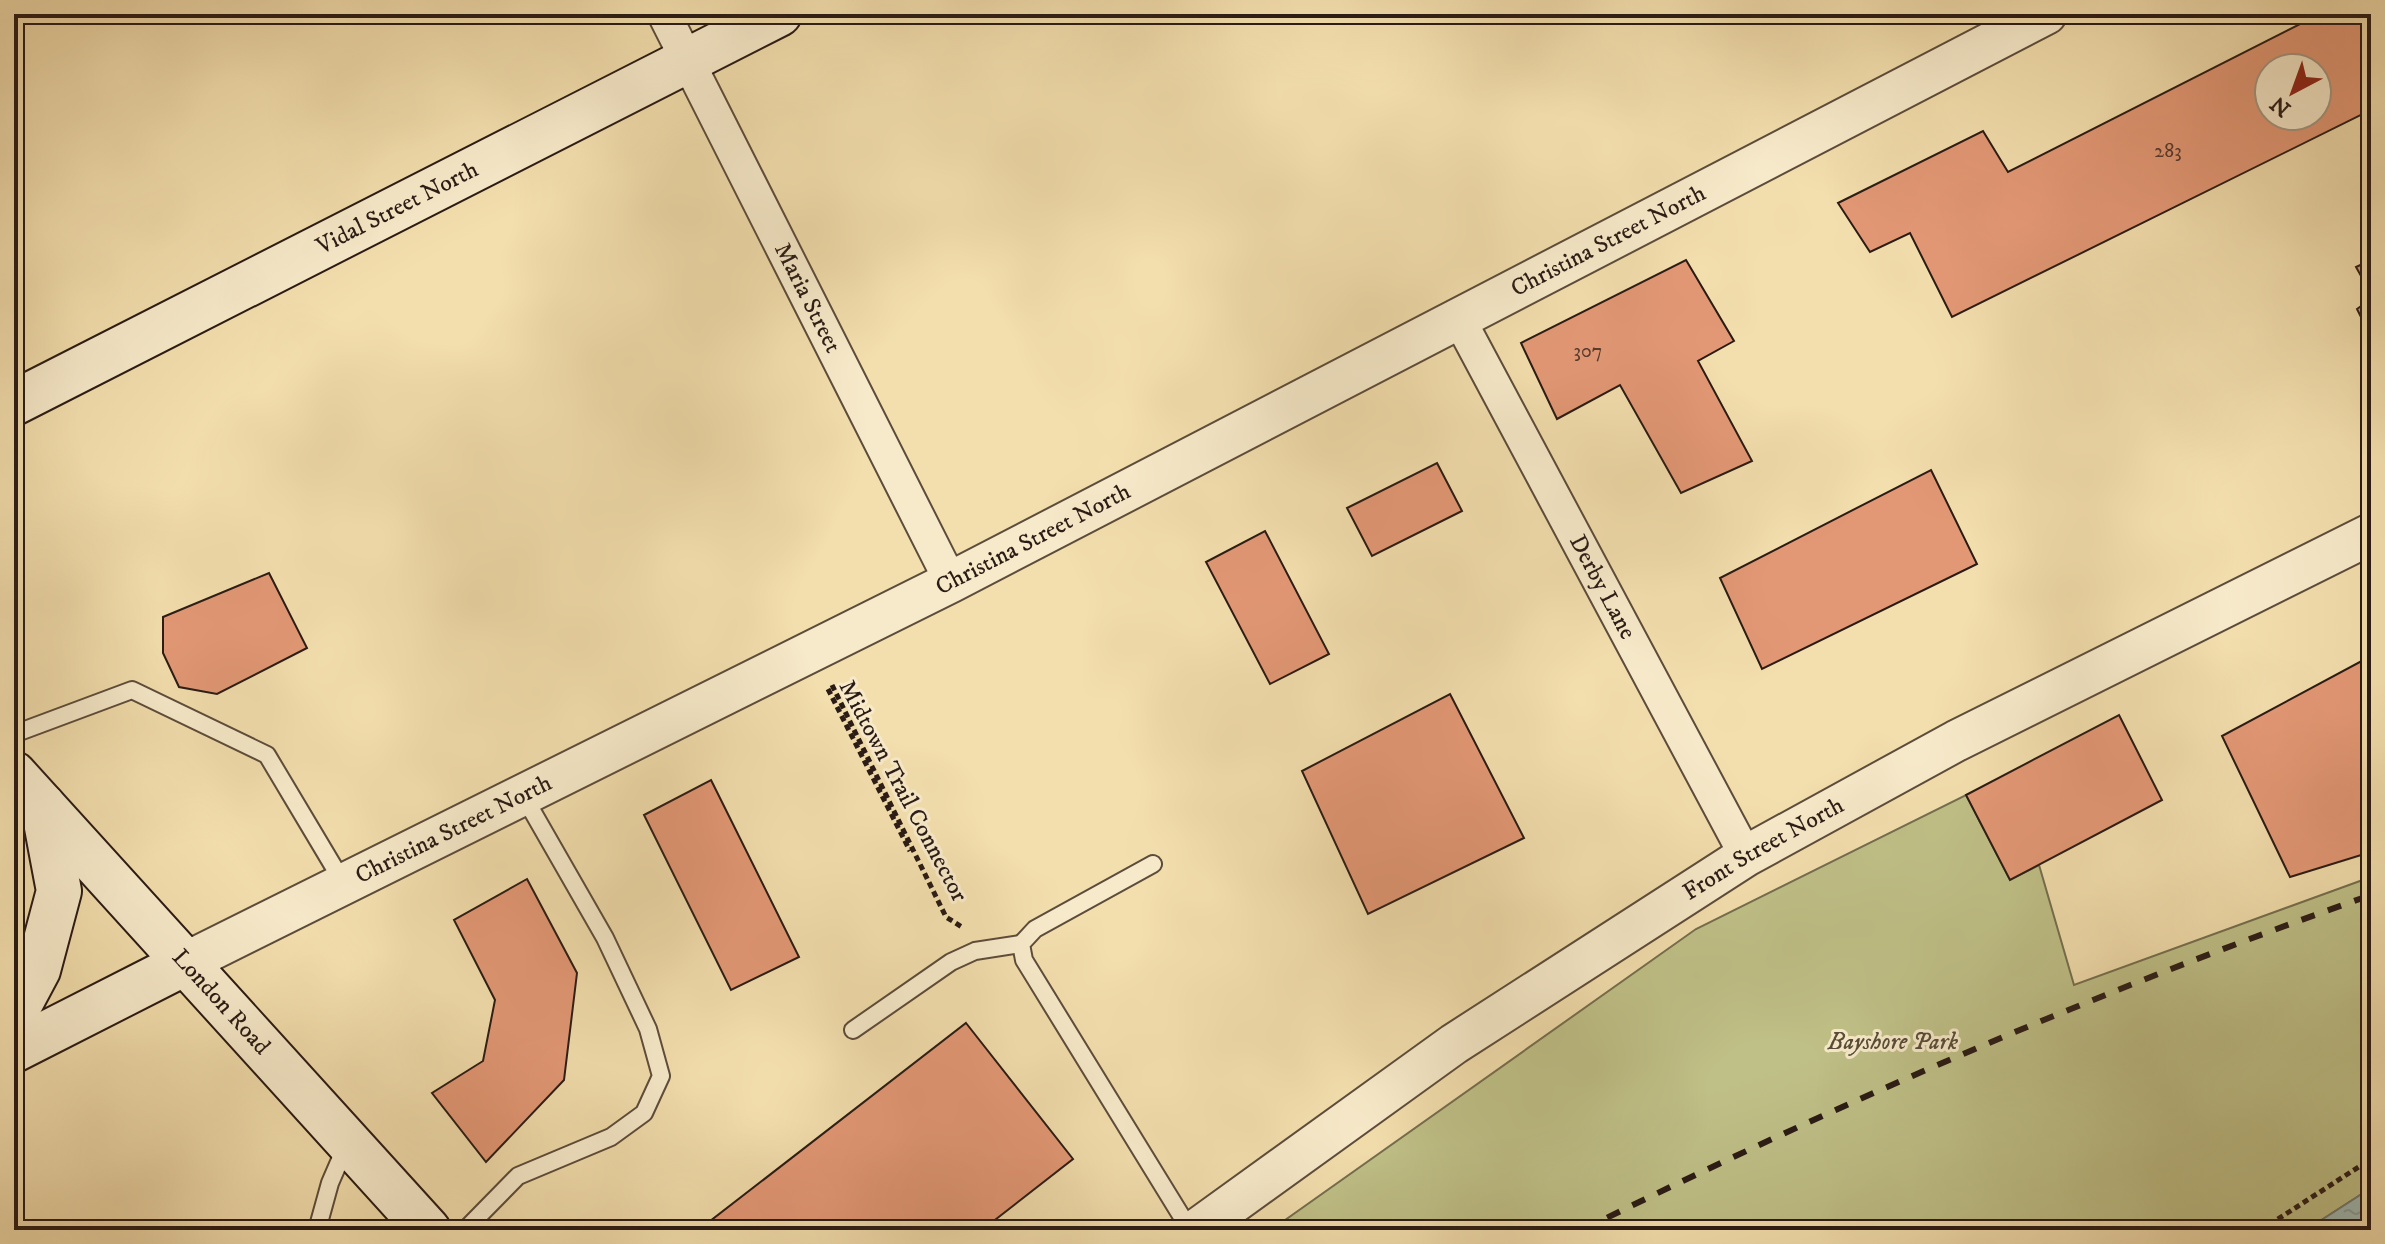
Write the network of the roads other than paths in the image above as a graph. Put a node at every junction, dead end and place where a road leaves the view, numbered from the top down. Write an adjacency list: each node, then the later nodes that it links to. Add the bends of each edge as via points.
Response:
1 (664, 14): 4 (street, Maria Street)
2 (779, 14): 4 (main road, Vidal Street North)
3 (2027, 18): 5 (street, Christina Street North)
4 (688, 61): 6 (main road, Vidal Street North); 8 (street, Maria Street)
5 (1459, 319): 8 (street, Christina Street North); 13 (street, Derby Lane)
6 (14, 403)
7 (2371, 534): 13 (street, Front Street North, via 1956,741)
8 (951, 582): 11 (street, Christina Street North)
9 (14, 734): 15 (lane, via 132,690 267,755)
10 (14, 774): 12 (main road, London Road)
11 (523, 795): 15 (street, Christina Street North); 24 (lane, via 605,938 648,1029 661,1076 644,1113 611,1137 518,1176)
12 (43, 806): 17 (main road, London Road); 18 (main road, via 59,891 38,970)
13 (1746, 856): 25 (street, Front Street North, via 1454,1044)
14 (1153, 864): 16 (lane, via 1035,929)
15 (344, 884): 17 (street, Christina Street North)
16 (1024, 941): 19 (lane, via 951,962); 25 (lane, via 1024,960)
17 (185, 963): 20 (main road, Christina Street North); 21 (main road, London Road)
18 (14, 1015)
19 (853, 1030)
20 (14, 1050)
21 (349, 1141): 22 (lane); 23 (main road, London Road)
22 (317, 1230)
23 (428, 1230)
24 (465, 1230)
25 (1193, 1230)

